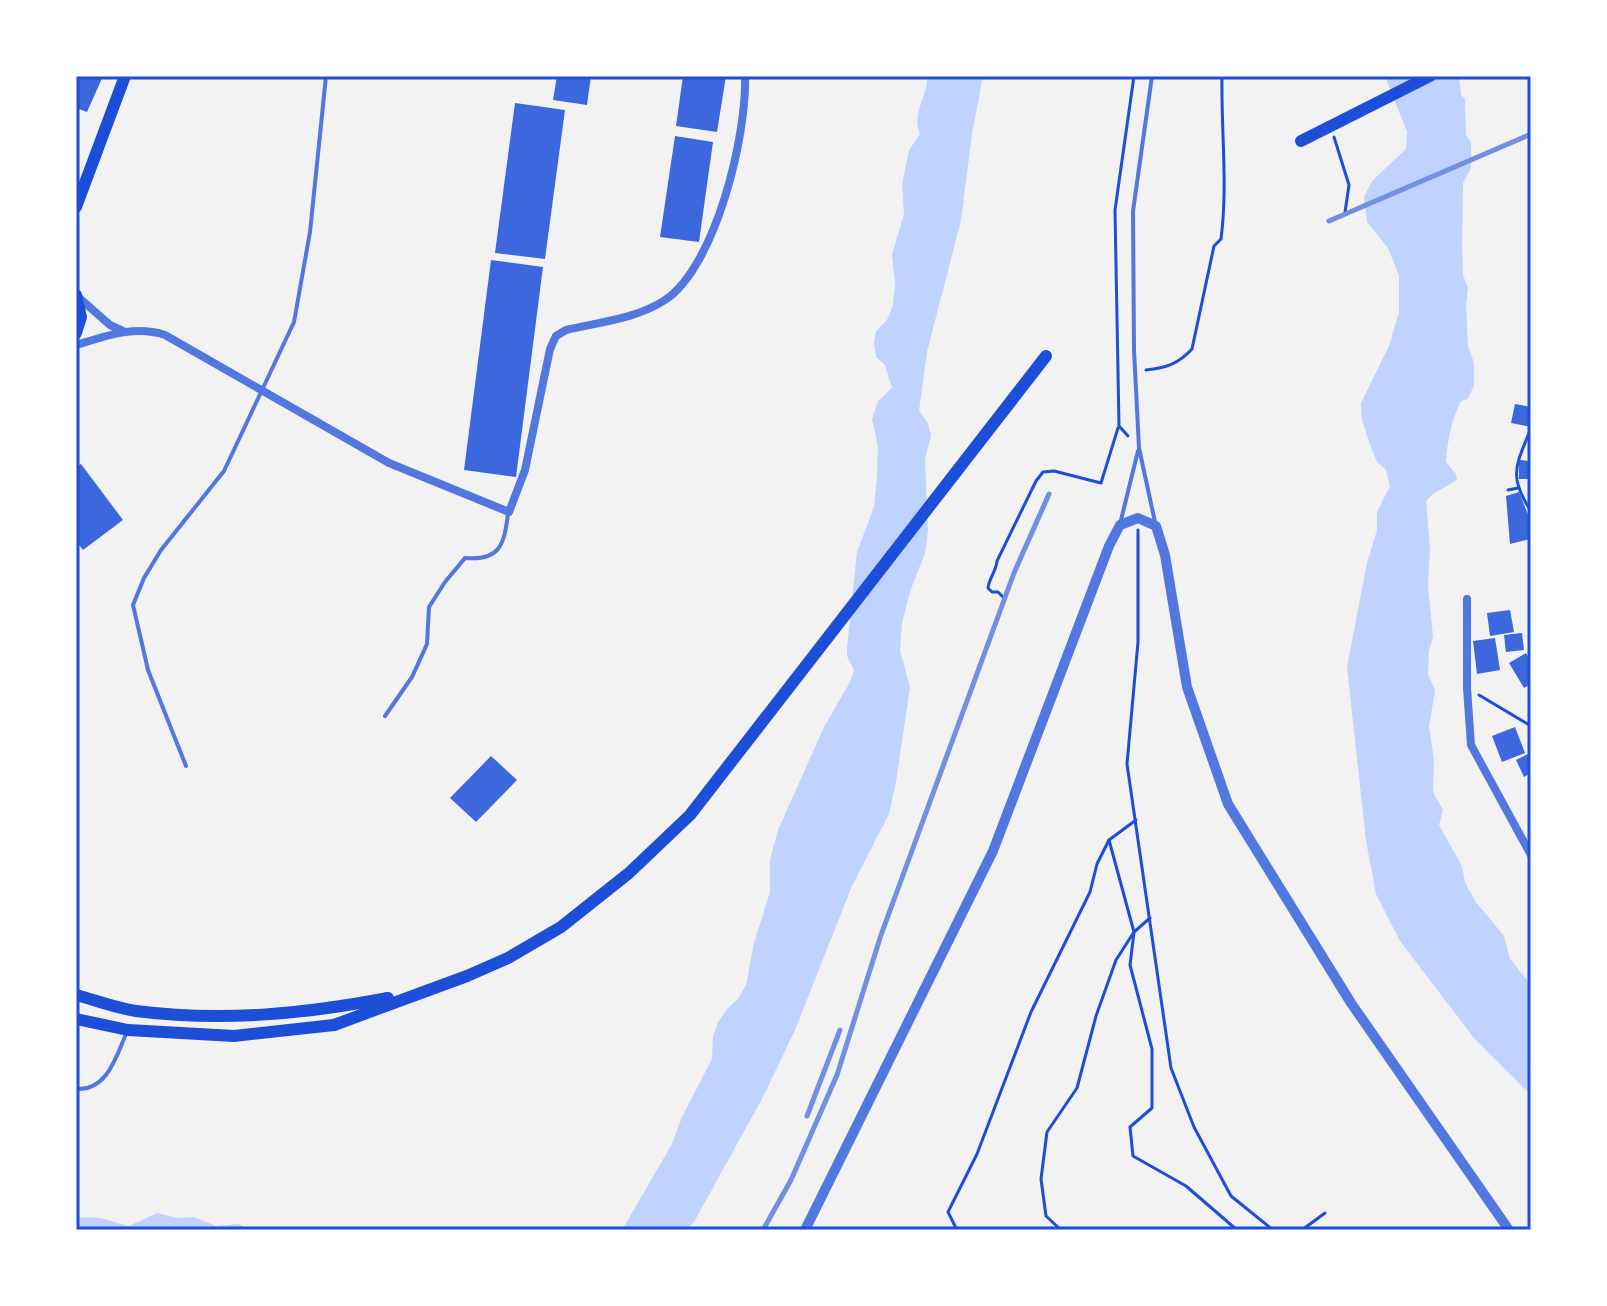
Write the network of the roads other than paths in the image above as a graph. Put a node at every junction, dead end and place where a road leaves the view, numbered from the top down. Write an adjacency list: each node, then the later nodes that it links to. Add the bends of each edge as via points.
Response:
1 (125, 76): 7 (main road)
2 (326, 76): 13 (lane, via 310,232 294,322)
3 (745, 76): 15 (street, via 741,142 707,247 684,284 666,299 641,313 556,336 525,470)
4 (1152, 76): 14 (lane, via 1133,211)
5 (1430, 76): 6 (main road)
6 (1301, 141)
7 (76, 207)
8 (76, 295): 9 (street); 10 (main road, via 81,317)
9 (124, 331): 11 (street); 13 (street, via 165,335)
10 (76, 333)
11 (76, 345)
12 (1046, 356): 22 (main road, via 690,815 561,927 508,958)
13 (262, 392): 15 (street, via 389,463); 20 (lane, via 224,471 161,550 133,605 148,670)
14 (1139, 448): 16 (lane); 17 (lane)
15 (509, 512): 19 (lane, via 501,546 483,559 465,558 429,607 427,644)
16 (1120, 525): 17 (street, via 1138,518); 27 (street, via 993,851)
17 (1156, 526): 28 (street, via 1187,687 1228,804 1351,1003)
18 (1467, 599): 21 (street, via 1471,745)
19 (385, 716)
20 (186, 766)
21 (1531, 855)
22 (422, 992): 23 (main road, via 321,1011 240,1017 134,1011); 25 (main road, via 334,1025 234,1036)
23 (76, 995)
24 (76, 1021): 25 (main road)
25 (128, 1030): 26 (lane, via 107,1077)
26 (76, 1089)
27 (805, 1230)
28 (1509, 1230)

